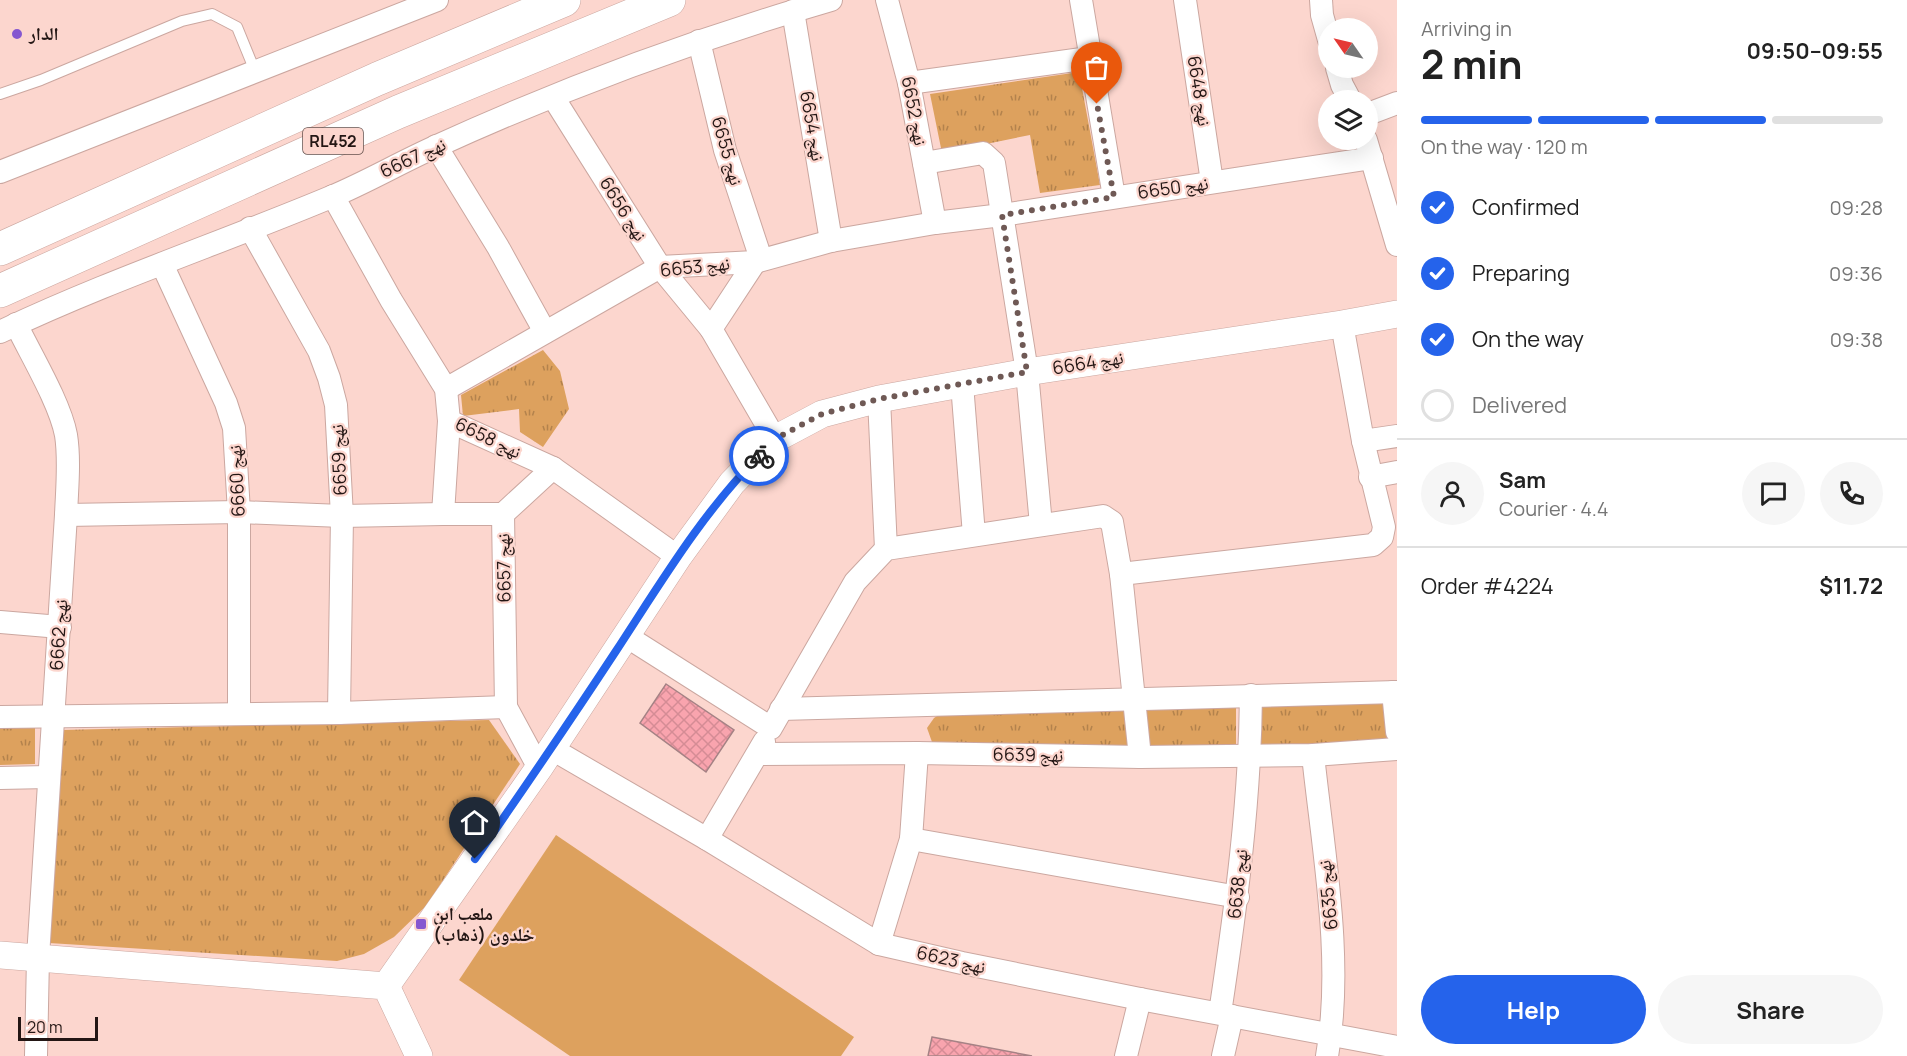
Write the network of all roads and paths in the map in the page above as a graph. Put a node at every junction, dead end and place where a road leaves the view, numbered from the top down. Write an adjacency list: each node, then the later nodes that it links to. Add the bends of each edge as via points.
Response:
1 (437, 0): 13 (street)
2 (564, 0): 32 (highway, RL452, via 377,79)
3 (669, 0): 36 (highway, RL452, via 398,112)
4 (831, 0): 9 (street, نهج 6667)
5 (887, 0): 14 (street, نهج 6652)
6 (1081, 0): 12 (street)
7 (1185, 0): 24 (street, نهج 6648)
8 (1321, 0): 10 (street)
9 (793, 11): 11 (street, نهج 6667); 30 (street, نهج 6654)
10 (1323, 18)
11 (699, 41): 16 (street, نهج 6667); 33 (street, نهج 6655, via 725,150)
12 (1089, 58): 14 (street); 26 (street)
13 (255, 71): 15 (lane, via 237,27 212,14 182,21); 23 (street)
14 (909, 83): 22 (street, نهج 6652)
15 (0, 94)
16 (553, 98): 19 (street, نهج 6667); 35 (street, نهج 6656)
17 (1397, 103): 18 (street)
18 (1378, 110)
19 (436, 146): 25 (street, نهج 6667); 41 (street)
20 (1362, 150): 24 (street, نهج 6650, via 1304,168)
21 (1370, 150): 31 (street)
22 (924, 163): 27 (street, via 983,153 994,163); 28 (street, نهج 6652)
23 (0, 172)
24 (1212, 182): 26 (street, نهج 6650)
25 (333, 196): 29 (street, نهج 6667); 44 (street, نهج 6658)
26 (1114, 197): 27 (street, نهج 6650)
27 (1002, 215): 28 (street, نهج 6650); 42 (street)
28 (935, 223): 30 (street, نهج 6653)
29 (250, 228): 34 (street, نهج 6667); 57 (street, نهج 6659, via 319,351 329,378 336,405)
30 (831, 241): 33 (street, نهج 6653)
31 (1397, 245)
32 (0, 249)
33 (758, 260): 35 (street, نهج 6653); 40 (street)
34 (162, 264): 39 (street, نهج 6667); 53 (street, نهج 6660, via 234,428)
35 (660, 267): 40 (street, نهج 6656); 41 (street, نهج 6653)
36 (0, 291)
37 (1397, 314): 38 (street, نهج 6664)
38 (1342, 324): 42 (street, نهج 6664); 49 (street)
39 (8, 328): 54 (street, نهج 6662, via 59,413 66,435)
40 (711, 329): 48 (street, نهج 6656)
41 (545, 332): 44 (street, نهج 6653)
42 (1027, 372): 43 (street, نهج 6664); 58 (street)
43 (962, 384): 45 (street, نهج 6664); 59 (street)
44 (447, 389): 46 (street, نهج 6658)
45 (879, 399): 48 (street, نهج 6664, via 822,414); 60 (street)
46 (449, 421): 50 (street, نهج 6658); 55 (street)
47 (1397, 436): 49 (street)
48 (775, 439): 61 (street, نهج 6664, via 732,483)
49 (1363, 441): 52 (street)
50 (553, 468): 56 (street); 61 (street, نهج 6658)
51 (1397, 472): 52 (street)
52 (1370, 477): 62 (street, via 1384,527 1382,537 1373,545)
53 (239, 512): 54 (street, نهج 6657); 57 (street, نهج 6657); 71 (street, نهج 6660)
54 (66, 514): 64 (street, نهج 6662)
55 (443, 514): 56 (street, نهج 6657); 57 (street, نهج 6657)
56 (503, 514): 69 (street, نهج 6657)
57 (342, 516): 70 (street, نهج 6659)
58 (1041, 525): 59 (street); 62 (street, via 1103,516 1109,519 1113,522)
59 (974, 535): 60 (street)
60 (886, 549): 74 (street, via 855,582)
61 (678, 557): 65 (street, نهج 6664)
62 (1121, 574): 68 (street)
63 (0, 622): 64 (street)
64 (60, 627): 73 (street, نهج 6662)
65 (626, 636): 74 (street); 82 (street, نهج 6664)
66 (1395, 692): 67 (street); 75 (street)
67 (1251, 695): 68 (street); 80 (street, نهج 6638)
68 (1136, 699): 74 (street); 81 (street)
69 (506, 707): 70 (street); 82 (street, نهج 6657)
70 (339, 713): 71 (street)
71 (239, 714): 73 (street)
72 (0, 717): 73 (street)
73 (53, 717): 83 (street, نهج 6662)
74 (776, 719): 78 (street)
75 (1397, 732)
76 (1397, 749): 79 (street, نهج 6639)
77 (917, 753): 78 (street, نهج 6639); 81 (street, نهج 6639); 86 (street)
78 (758, 754): 85 (street)
79 (1313, 754): 80 (street, نهج 6639); 94 (street, نهج 6635, via 1334,952)
80 (1250, 755): 81 (street, نهج 6639); 87 (street, نهج 6638)
81 (1140, 757)
82 (546, 758): 85 (street, نهج 6623); 91 (street, نهج 6664)
83 (48, 777): 84 (street); 90 (street, نهج 6662)
84 (0, 778)
85 (707, 839): 88 (street, نهج 6623)
86 (912, 839): 87 (street); 88 (street)
87 (1238, 897): 93 (street, نهج 6638)
88 (879, 944): 92 (street, نهج 6623)
89 (0, 955): 90 (street)
90 (38, 957): 91 (street); 96 (street, نهج 6662)
91 (386, 986): 97 (street)
92 (1140, 999): 93 (street, نهج 6623); 98 (street)
93 (1226, 1015): 94 (street, نهج 6623); 99 (street, نهج 6638)
94 (1329, 1045): 95 (street, نهج 6623)
95 (1397, 1047)
96 (36, 1056)
97 (419, 1056)
98 (1126, 1056)
99 (1223, 1056)

